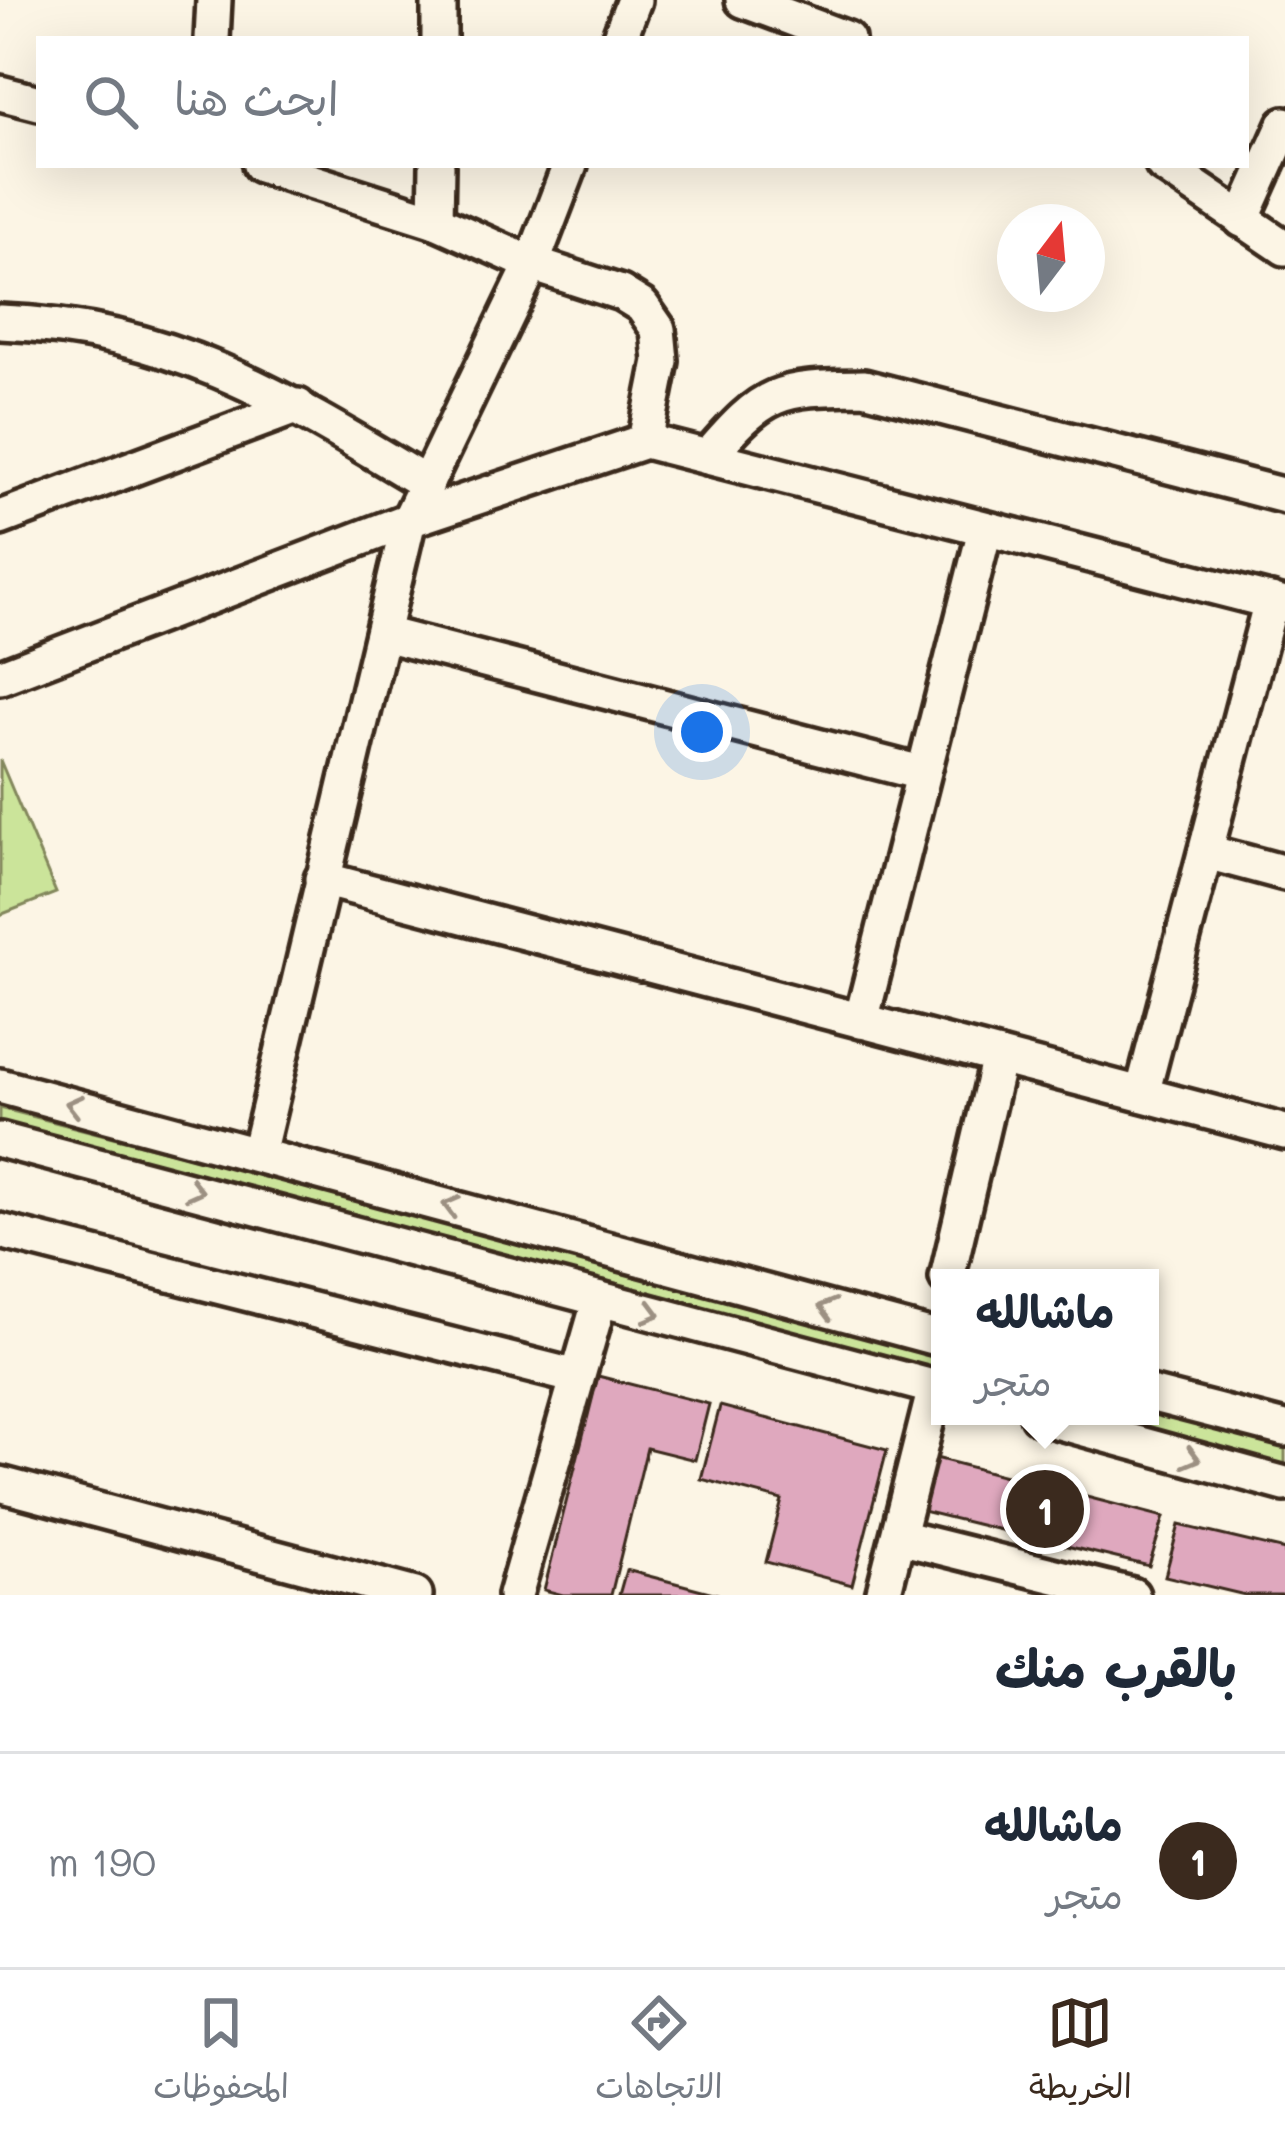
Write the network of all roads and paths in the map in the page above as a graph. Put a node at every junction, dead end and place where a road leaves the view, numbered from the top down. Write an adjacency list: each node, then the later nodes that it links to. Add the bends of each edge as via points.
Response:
1 (214, 0): 5 (street)
2 (440, 0): 6 (street)
3 (634, 0): 7 (street)
4 (743, 0): 8 (street)
5 (212, 36)
6 (439, 36)
7 (620, 36)
8 (839, 36)
9 (0, 93): 10 (street)
10 (36, 102)
11 (1285, 124): 16 (street)
12 (269, 168): 17 (street)
13 (436, 168): 17 (street)
14 (569, 168): 19 (street)
15 (1166, 168): 16 (street)
16 (1242, 220): 18 (street)
17 (436, 221): 19 (street)
18 (1285, 248)
19 (532, 263): 22 (street, via 621,293 658,329 662,362); 24 (street)
20 (0, 322): 21 (street, via 57,324 141,343 227,371)
21 (298, 406): 24 (street); 26 (street)
22 (645, 441): 23 (street); 27 (street)
23 (708, 457): 25 (street, via 747,411 782,393 864,387); 28 (street)
24 (427, 484): 27 (street)
25 (1285, 496)
26 (0, 518)
27 (409, 520): 30 (street); 31 (street)
28 (985, 530): 29 (street); 32 (street)
29 (1278, 603): 33 (street)
30 (384, 634): 32 (street); 35 (street)
31 (0, 676)
32 (921, 773): 36 (street)
33 (1207, 852): 34 (street); 39 (street)
34 (1285, 873)
35 (322, 879): 36 (street); 42 (street)
36 (861, 1021): 37 (street)
37 (999, 1057): 39 (street); 44 (street)
38 (0, 1087): 42 (street, one-way to 38)
39 (1142, 1094): 40 (street)
40 (1285, 1132)
41 (0, 1140): 45 (street, one-way to 45)
42 (258, 1154): 46 (street, one-way to 42)
43 (0, 1231): 47 (street)
44 (948, 1269)
45 (600, 1299): 47 (street); 48 (street, one-way to 48)
46 (931, 1325)
47 (577, 1377): 57 (street)
48 (931, 1386)
49 (1159, 1396): 52 (street)
50 (931, 1415): 55 (street)
51 (1071, 1425): 54 (street, one-way to 54)
52 (1285, 1430)
53 (0, 1484): 56 (street)
54 (1285, 1484)
55 (899, 1537): 58 (street); 59 (street)
56 (415, 1595)
57 (515, 1595)
58 (883, 1595)
59 (1132, 1595)

